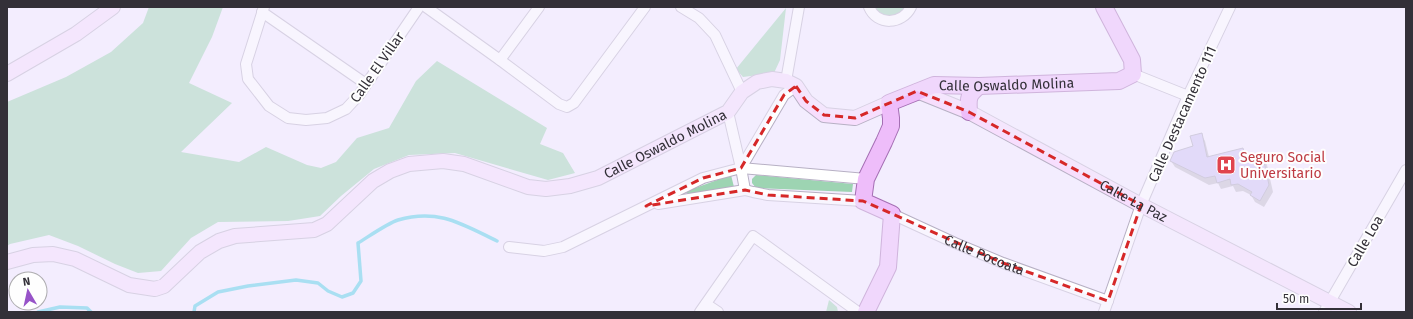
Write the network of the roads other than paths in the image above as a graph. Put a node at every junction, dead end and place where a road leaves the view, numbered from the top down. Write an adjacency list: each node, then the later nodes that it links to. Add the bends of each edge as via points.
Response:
1 (114, 7): 14 (main road, via 76,34)
2 (419, 7): 17 (street, Calle El Villar)
3 (426, 7): 13 (street)
4 (539, 7): 13 (street)
5 (646, 7): 13 (street, via 574,103 567,107 559,104)
6 (681, 7): 20 (street, via 699,18 715,35)
7 (799, 7): 16 (street)
8 (869, 7): 9 (street, via 874,15 887,21 901,18)
9 (910, 7)
10 (1104, 7): 15 (main road, via 1132,60)
11 (1230, 7): 21 (street, Calle Destacamento 111)
12 (263, 9): 17 (street); 17 (street, Calle El Villar, via 246,64 248,79 269,106 288,118 327,118 346,109)
13 (500, 60)
14 (7, 74)
15 (1133, 74): 18 (main road, Calle Oswaldo Molina, via 1119,81); 21 (street)
16 (791, 83): 20 (main road, Calle Oswaldo Molina, via 772,79 757,82); 22 (main road, Calle Oswaldo Molina, via 806,101 824,115 856,118); 25 (street)
17 (366, 84)
18 (979, 86): 19 (main road, Calle Oswaldo Molina, via 934,85); 24 (main road, via 969,96)
19 (917, 91): 22 (main road, Calle Oswaldo Molina); 24 (main road, Calle La Paz)
20 (742, 92): 23 (main road, Calle Oswaldo Molina)
21 (1188, 96): 30 (street, Calle Destacamento 111)
22 (889, 102): 27 (main road, via 891,126)
23 (728, 112): 25 (street); 34 (main road, Calle Oswaldo Molina, via 598,178 570,186 528,186 464,164 443,161 409,164 373,181 327,224 314,230 235,236 219,241 200,252 164,286 155,289 128,285 74,259 53,254 33,255)
24 (969, 112): 30 (main road, Calle La Paz)
25 (741, 168): 27 (street); 28 (street); 31 (street, via 703,178)
26 (1406, 170): 36 (street, Calle Loa)
27 (866, 179): 29 (main road)
28 (745, 190): 29 (street, via 768,195); 31 (street)
29 (863, 200): 32 (main road, Calle Pocoata)
30 (1142, 205): 35 (street, Calle Destacamento 111); 36 (main road, Calle La Paz)
31 (646, 206): 33 (street, via 563,247 544,251)
32 (892, 214): 35 (street, Calle Pocoata, via 1003,263); 40 (main road, via 888,267)
33 (509, 247)
34 (7, 262)
35 (1108, 301): 41 (street, Calle Destacamento 111)
36 (1327, 307): 42 (main road, Calle La Paz)
37 (703, 308): 38 (street); 39 (street, via 753,236)
38 (718, 312)
39 (858, 312)
40 (866, 312)
41 (1104, 312)
42 (1350, 312)

